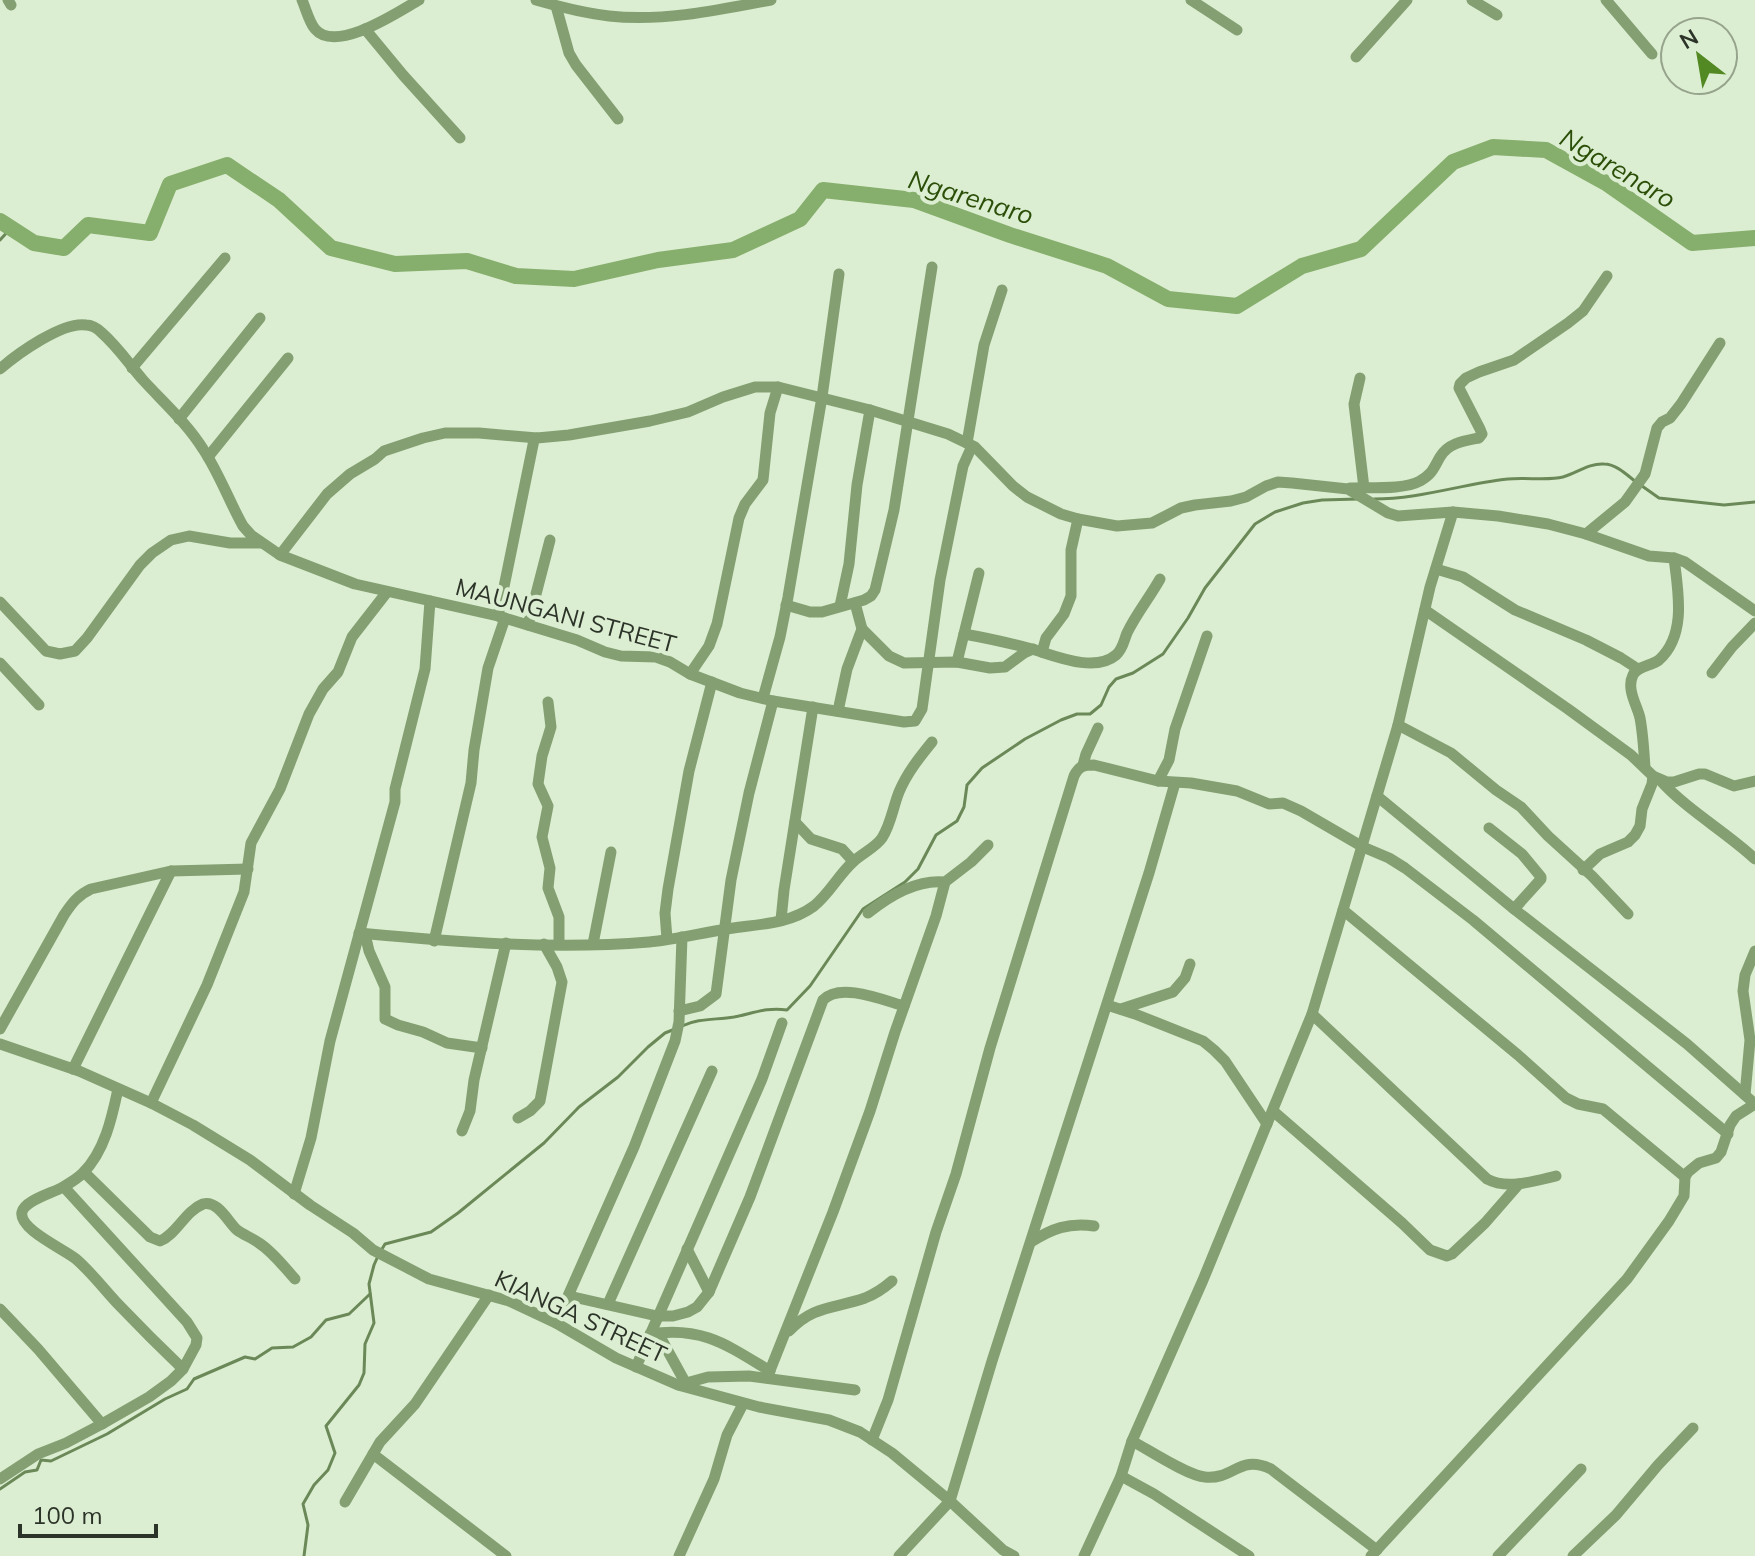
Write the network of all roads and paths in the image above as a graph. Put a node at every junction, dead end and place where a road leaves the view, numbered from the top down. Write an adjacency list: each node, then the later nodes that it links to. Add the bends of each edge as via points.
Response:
1 (302, 0): 11 (street, via 322,34 332,37)
2 (419, 0): 11 (street)
3 (536, 0): 9 (street)
4 (771, 0): 9 (street, via 644,18)
5 (1191, 0): 12 (street)
6 (1407, 0): 14 (street)
7 (1472, 0): 10 (street)
8 (1606, 0): 13 (street)
9 (556, 6): 15 (street, via 569,53)
10 (1497, 15)
11 (365, 29): 16 (street)
12 (1237, 30)
13 (1652, 54)
14 (1356, 57)
15 (618, 119)
16 (460, 138)
17 (225, 258): 25 (street)
18 (932, 267): 32 (street)
19 (839, 274): 29 (street)
20 (1607, 276): 36 (street, via 1568,323 1514,360 1460,384 1482,434 1479,438 1450,447 1434,471 1414,484)
21 (1002, 290): 34 (street, MAUNGANI STREET, via 984,345)
22 (260, 318): 31 (street)
23 (1720, 343): 40 (street, via 1681,404 1657,428 1645,474 1625,502)
24 (288, 358): 35 (street)
25 (132, 368): 26 (street, MAUNGANI STREET, via 98,329 86,324 47,336); 31 (street, MAUNGANI STREET)
26 (0, 369)
27 (1360, 378): 36 (street, via 1354,404)
28 (778, 387): 29 (street); 33 (street, via 755,387 650,421); 68 (street, via 763,480 739,518 717,624)
29 (822, 397): 30 (street); 52 (street)
30 (870, 410): 32 (street); 53 (street)
31 (179, 419): 35 (street, MAUNGANI STREET)
32 (907, 421): 34 (street); 51 (street, via 875,590)
33 (537, 438): 43 (street, via 445,433 384,451 327,494); 56 (street)
34 (970, 444): 39 (street, via 1027,497); 63 (street, MAUNGANI STREET)
35 (208, 457): 42 (street, MAUNGANI STREET, via 243,526)
36 (1364, 488): 37 (street)
37 (1348, 489): 38 (street, via 1398,516); 39 (street, via 1278,482 1246,497 1181,508 1152,523 1117,526)
38 (1453, 512): 40 (street); 45 (street)
39 (1078, 519): 62 (street, via 1071,550 1071,596)
40 (1586, 534): 44 (street, via 1649,556)
41 (550, 540): 58 (street)
42 (262, 543): 43 (street, MAUNGANI STREET); 50 (street, via 189,536 171,540 140,565 75,651 46,651)
43 (280, 555): 48 (street, MAUNGANI STREET)
44 (1674, 558): 55 (street); 66 (street, via 1676,632 1659,659)
45 (1436, 569): 54 (street); 66 (street, via 1463,577 1515,610)
46 (979, 573): 60 (street)
47 (1160, 579): 62 (street, via 1114,657 1079,662)
48 (387, 592): 49 (street, MAUNGANI STREET); 91 (street, via 352,637 338,672 309,714 280,789 251,843)
49 (430, 601): 56 (street, MAUNGANI STREET); 101 (street, via 425,669)
50 (0, 602)
51 (855, 603): 53 (street); 59 (street)
52 (786, 605): 53 (street, via 810,612); 70 (street)
53 (840, 606)
54 (1425, 610): 75 (street); 79 (street)
55 (1755, 611)
56 (502, 617): 58 (street, MAUNGANI STREET); 104 (street)
57 (1755, 623): 67 (street)
58 (528, 625): 68 (street, MAUNGANI STREET, via 605,652 656,657)
59 (862, 629): 63 (street, via 897,661); 74 (street)
60 (964, 634): 62 (street); 64 (street)
61 (1207, 636): 80 (street)
62 (1037, 651): 64 (street, via 1024,653 1005,667)
63 (927, 662): 64 (street); 74 (street, MAUNGANI STREET, via 922,709 915,721)
64 (957, 662)
65 (0, 663): 72 (street)
66 (1638, 669): 79 (street, via 1630,684)
67 (1712, 673)
68 (690, 674): 69 (street, MAUNGANI STREET)
69 (712, 682): 70 (street, MAUNGANI STREET); 103 (street, via 668,889)
70 (768, 699): 73 (street, MAUNGANI STREET); 100 (street)
71 (548, 702): 107 (street, via 551,727 538,784 548,806 542,837 550,868 548,888 559,917)
72 (39, 705)
73 (813, 707): 74 (street, MAUNGANI STREET); 84 (street)
74 (838, 711)
75 (1398, 725): 83 (street); 92 (street, via 1451,753 1521,807)
76 (1098, 728): 78 (street)
77 (932, 742): 90 (street, via 905,779 880,841)
78 (1083, 765): 80 (street); 159 (street, via 1074,776)
79 (1653, 774): 81 (street, via 1674,782 1699,774 1734,786); 89 (street); 92 (street, via 1635,835)
80 (1158, 781): 82 (street)
81 (1755, 781)
82 (1175, 783): 87 (street, via 1283,803); 111 (street)
83 (1377, 796): 87 (street); 95 (street)
84 (795, 822): 90 (street, via 811,839 842,849); 99 (street)
85 (1489, 828): 95 (street, via 1541,877)
86 (988, 845): 94 (street)
87 (1363, 847): 96 (street); 130 (street, via 1405,868 1473,920)
88 (611, 852): 108 (street)
89 (1755, 859)
90 (853, 861): 99 (street, via 816,904)
91 (248, 869): 93 (street); 124 (street, via 207,985)
92 (1583, 870): 98 (street)
93 (171, 871): 117 (street, via 80,894); 120 (street)
94 (945, 882): 97 (street, via 933,880 907,889); 112 (street)
95 (1514, 909): 123 (street)
96 (1343, 910): 115 (street); 133 (street, via 1566,1098 1603,1109)
97 (868, 913)
98 (1628, 914)
99 (781, 920): 100 (street)
100 (723, 929): 102 (street); 114 (street, via 716,994 700,1006)
101 (362, 933): 104 (street); 119 (street, via 385,987 385,1019 447,1043); 136 (street)
102 (682, 937): 103 (street); 114 (street)
103 (667, 939): 108 (street)
104 (434, 941): 105 (street)
105 (506, 943): 106 (street); 119 (street)
106 (544, 944): 107 (street); 127 (street, via 562,982 540,1101)
107 (559, 944): 108 (street)
108 (593, 944)
109 (1755, 951): 123 (street, via 1743,991 1750,1040)
110 (1190, 964): 113 (street, via 1173,992)
111 (1107, 1005): 113 (street); 138 (street)
112 (904, 1006): 142 (street, via 844,992 823,1000); 150 (street)
113 (1120, 1009): 128 (street, via 1203,1041 1225,1061)
114 (679, 1011): 144 (street, via 675,1041 659,1084)
115 (1312, 1014): 126 (street); 134 (street, via 1487,1179)
116 (782, 1023): 139 (street)
117 (0, 1029)
118 (0, 1045): 120 (street, KIANGA STREET)
119 (482, 1048): 129 (street)
120 (73, 1069): 122 (street, KIANGA STREET)
121 (712, 1071): 145 (street)
122 (118, 1089): 124 (street, KIANGA STREET); 131 (street, via 100,1149)
123 (1745, 1095): 125 (street)
124 (151, 1103): 136 (street, KIANGA STREET, via 250,1160)
125 (1755, 1104): 130 (street, via 1736,1116)
126 (1273, 1111): 128 (street); 134 (street, via 1439,1255 1452,1254)
127 (518, 1118)
128 (1267, 1124): 160 (street)
129 (462, 1131)
130 (1728, 1134): 133 (street, via 1716,1158 1699,1163)
131 (84, 1172): 135 (street); 140 (street, via 160,1241 195,1209 211,1204)
132 (1556, 1176): 134 (street)
133 (1685, 1177): 167 (street, via 1679,1205 1627,1279)
134 (1519, 1184)
135 (64, 1187): 152 (street, via 193,1330 196,1345); 152 (street, via 23,1210 24,1222 76,1259)
136 (294, 1194): 143 (street, KIANGA STREET, via 409,1270)
137 (1094, 1226): 138 (street, via 1055,1228)
138 (1030, 1242): 165 (street)
139 (687, 1249): 142 (street); 147 (street)
140 (295, 1279)
141 (892, 1281): 150 (street, via 865,1298 821,1309)
142 (709, 1292): 147 (street, via 688,1312)
143 (489, 1295): 148 (street, KIANGA STREET); 161 (street, via 415,1404)
144 (569, 1296): 145 (street); 148 (street)
145 (608, 1304): 147 (street)
146 (0, 1309): 157 (street)
147 (657, 1316): 149 (street)
148 (556, 1323): 151 (street, KIANGA STREET)
149 (654, 1333): 151 (street); 153 (street, via 703,1335); 154 (street)
150 (786, 1334): 153 (street)
151 (636, 1367): 154 (street, KIANGA STREET)
152 (183, 1369): 157 (street, via 149,1397)
153 (769, 1374): 154 (street); 155 (street)
154 (682, 1384): 156 (street, KIANGA STREET)
155 (855, 1390)
156 (743, 1404): 159 (street, KIANGA STREET, via 829,1420); 170 (street)
157 (102, 1424): 164 (street)
158 (1693, 1428): 175 (street)
159 (872, 1440): 165 (street, KIANGA STREET)
160 (1132, 1441): 163 (street); 167 (street, via 1204,1478 1259,1463)
161 (373, 1454): 166 (street); 169 (street)
162 (1581, 1469): 174 (street)
163 (1121, 1476): 172 (street); 173 (street)
164 (0, 1479)
165 (950, 1501): 168 (street); 171 (street, KIANGA STREET)
166 (345, 1502)
167 (1374, 1553)
168 (904, 1555)
169 (506, 1556)
170 (679, 1556)
171 (1014, 1556)
172 (1084, 1556)
173 (1249, 1556)
174 (1498, 1556)
175 (1573, 1556)

